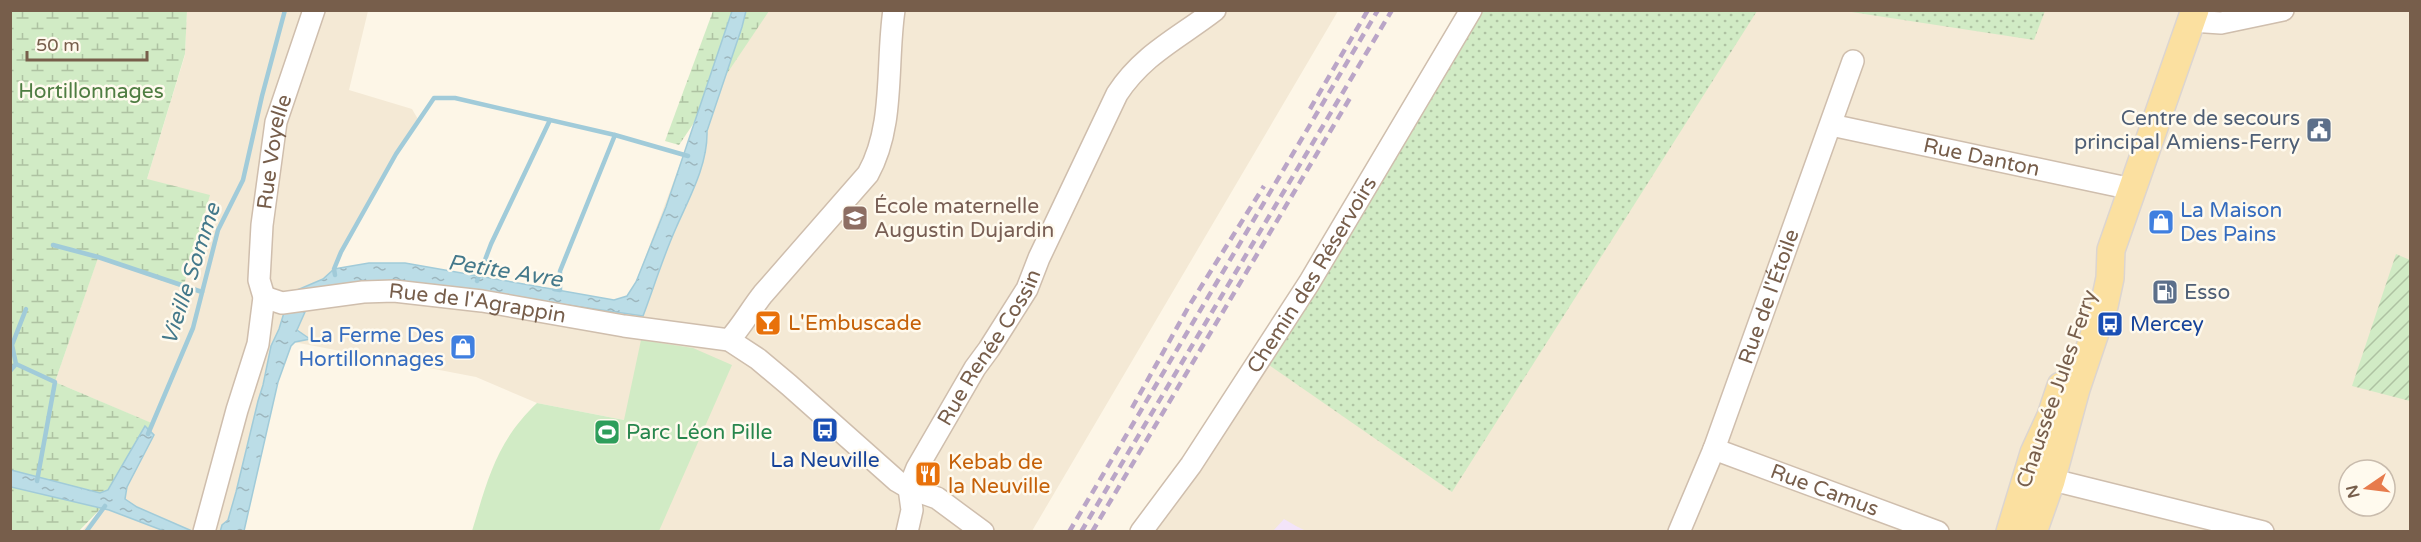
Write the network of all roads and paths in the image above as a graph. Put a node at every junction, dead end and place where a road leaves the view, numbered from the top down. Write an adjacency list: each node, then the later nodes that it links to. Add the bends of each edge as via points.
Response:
1 (314, 10): 10 (street, Rue Voyelle, via 276,122 259,280)
2 (894, 10): 11 (street, via 884,121 876,159 868,174 770,286)
3 (1215, 10): 14 (street, Rue Renée Cossin, via 1146,59 1117,94 1027,289 975,368 917,468)
4 (1471, 10): 18 (street, Chemin des Réservoirs, via 1309,283 1191,465)
5 (2283, 10): 6 (street, via 2221,23)
6 (2193, 16): 9 (main road, Chaussée Jules Ferry)
7 (1853, 61): 8 (street, Rue de l'Étoile)
8 (1831, 125): 9 (street, Rue Danton); 12 (street, Rue de l'Étoile)
9 (2132, 189): 13 (main road, Chaussée Jules Ferry, via 2111,250 2104,306)
10 (273, 300): 11 (street, Rue de l'Agrappin, via 394,291); 15 (street, via 252,318 243,354 237,410)
11 (729, 340): 14 (street, via 758,358)
12 (1714, 449): 19 (street, Rue de l'Étoile); 20 (street, Rue Camus)
13 (2040, 477): 21 (main road, Chaussée Jules Ferry); 22 (main road, Chaussée Jules Ferry); 23 (street)
14 (909, 489): 16 (street, via 912,510); 17 (street, via 937,498)
15 (206, 524)
16 (908, 531)
17 (983, 531)
18 (1141, 531)
19 (1679, 531)
20 (1938, 531)
21 (2010, 531)
22 (2033, 531)
23 (2263, 531)

